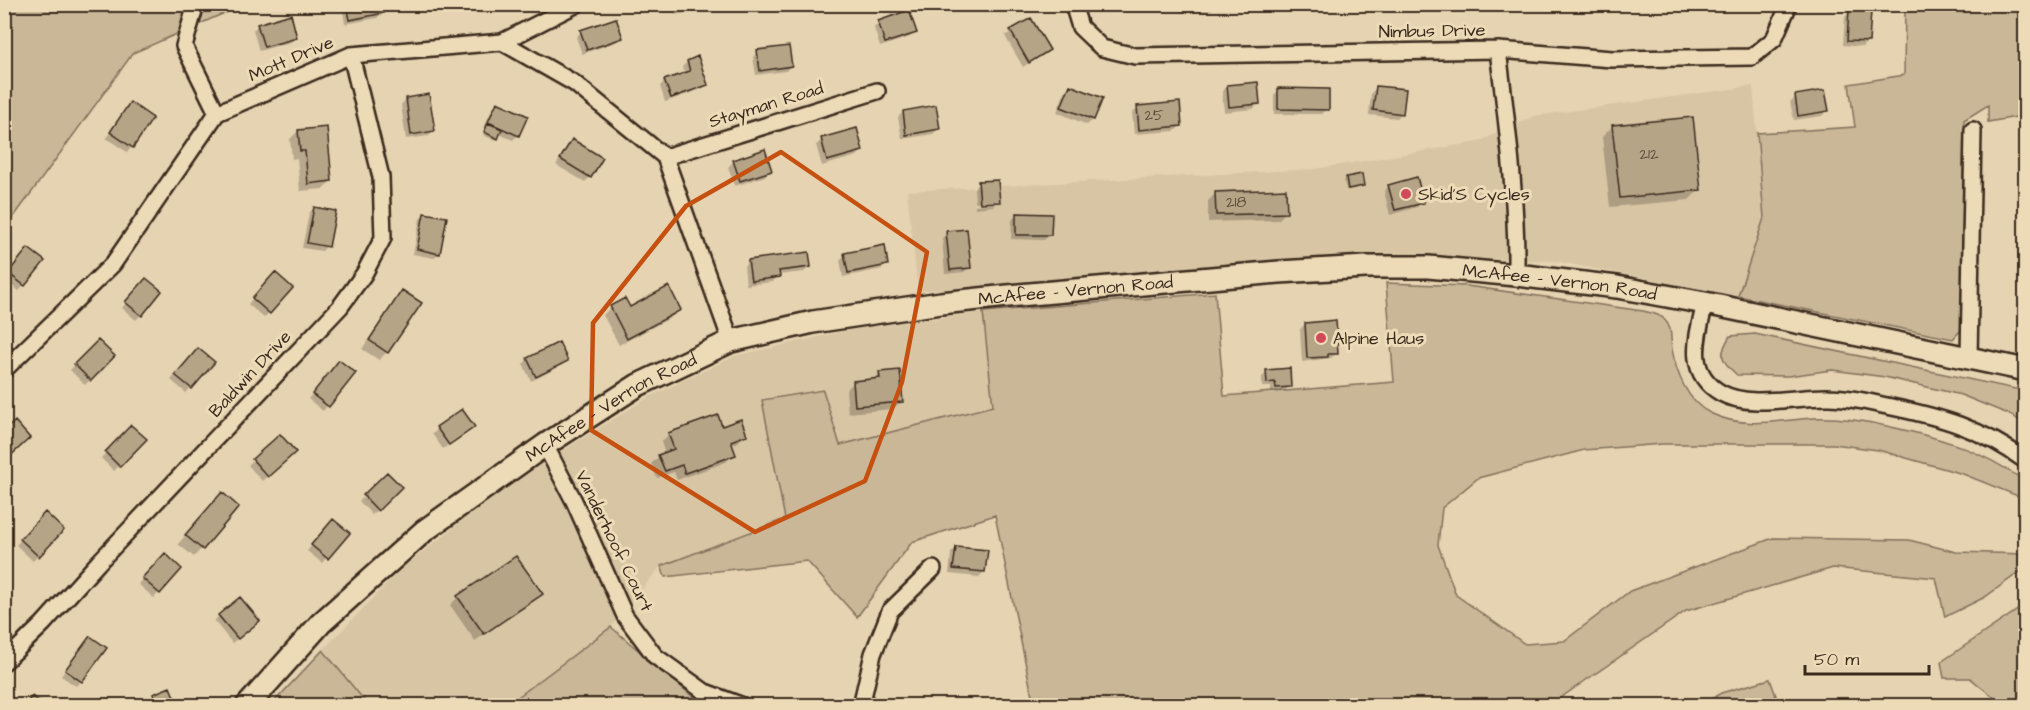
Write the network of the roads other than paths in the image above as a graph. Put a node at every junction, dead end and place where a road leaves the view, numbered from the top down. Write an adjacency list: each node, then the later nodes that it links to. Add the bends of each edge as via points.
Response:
1 (196, 4): 9 (street, via 184,46)
2 (577, 4): 5 (street)
3 (1073, 4): 6 (street, Nimbus Drive, via 1080,27 1102,48 1135,56)
4 (1787, 4): 6 (street, Nimbus Drive, via 1774,39 1752,57 1612,59)
5 (502, 42): 7 (street, Mott Drive); 11 (street, via 574,83)
6 (1498, 50): 12 (street, via 1516,238)
7 (351, 55): 9 (street, Mott Drive); 21 (street, Baldwin Drive, via 381,177 383,238 364,274 340,307)
8 (877, 91): 11 (street, Stayman Road)
9 (217, 113): 16 (street, via 113,264)
10 (1973, 130): 15 (street)
11 (665, 157): 14 (street)
12 (1515, 275): 13 (main road, McAfee - Vernon Road); 14 (main road, McAfee - Vernon Road, via 1428,267 1279,272 941,303 824,320)
13 (1705, 303): 15 (main road, McAfee - Vernon Road); 19 (street, via 1695,353 1702,375 1720,392 1742,400 1854,399 1907,410 1980,432)
14 (731, 341): 18 (main road, McAfee - Vernon Road, via 638,385)
15 (1968, 358): 17 (main road, McAfee - Vernon Road)
16 (4, 370)
17 (2025, 370)
18 (545, 445): 22 (main road, McAfee - Vernon Road, via 424,531 321,623); 23 (street, Vanderhoof Court, via 625,615 655,656 705,692)
19 (2025, 461)
20 (933, 569): 24 (street, via 890,611 873,654)
21 (4, 662)
22 (247, 705)
23 (743, 705)
24 (861, 705)

